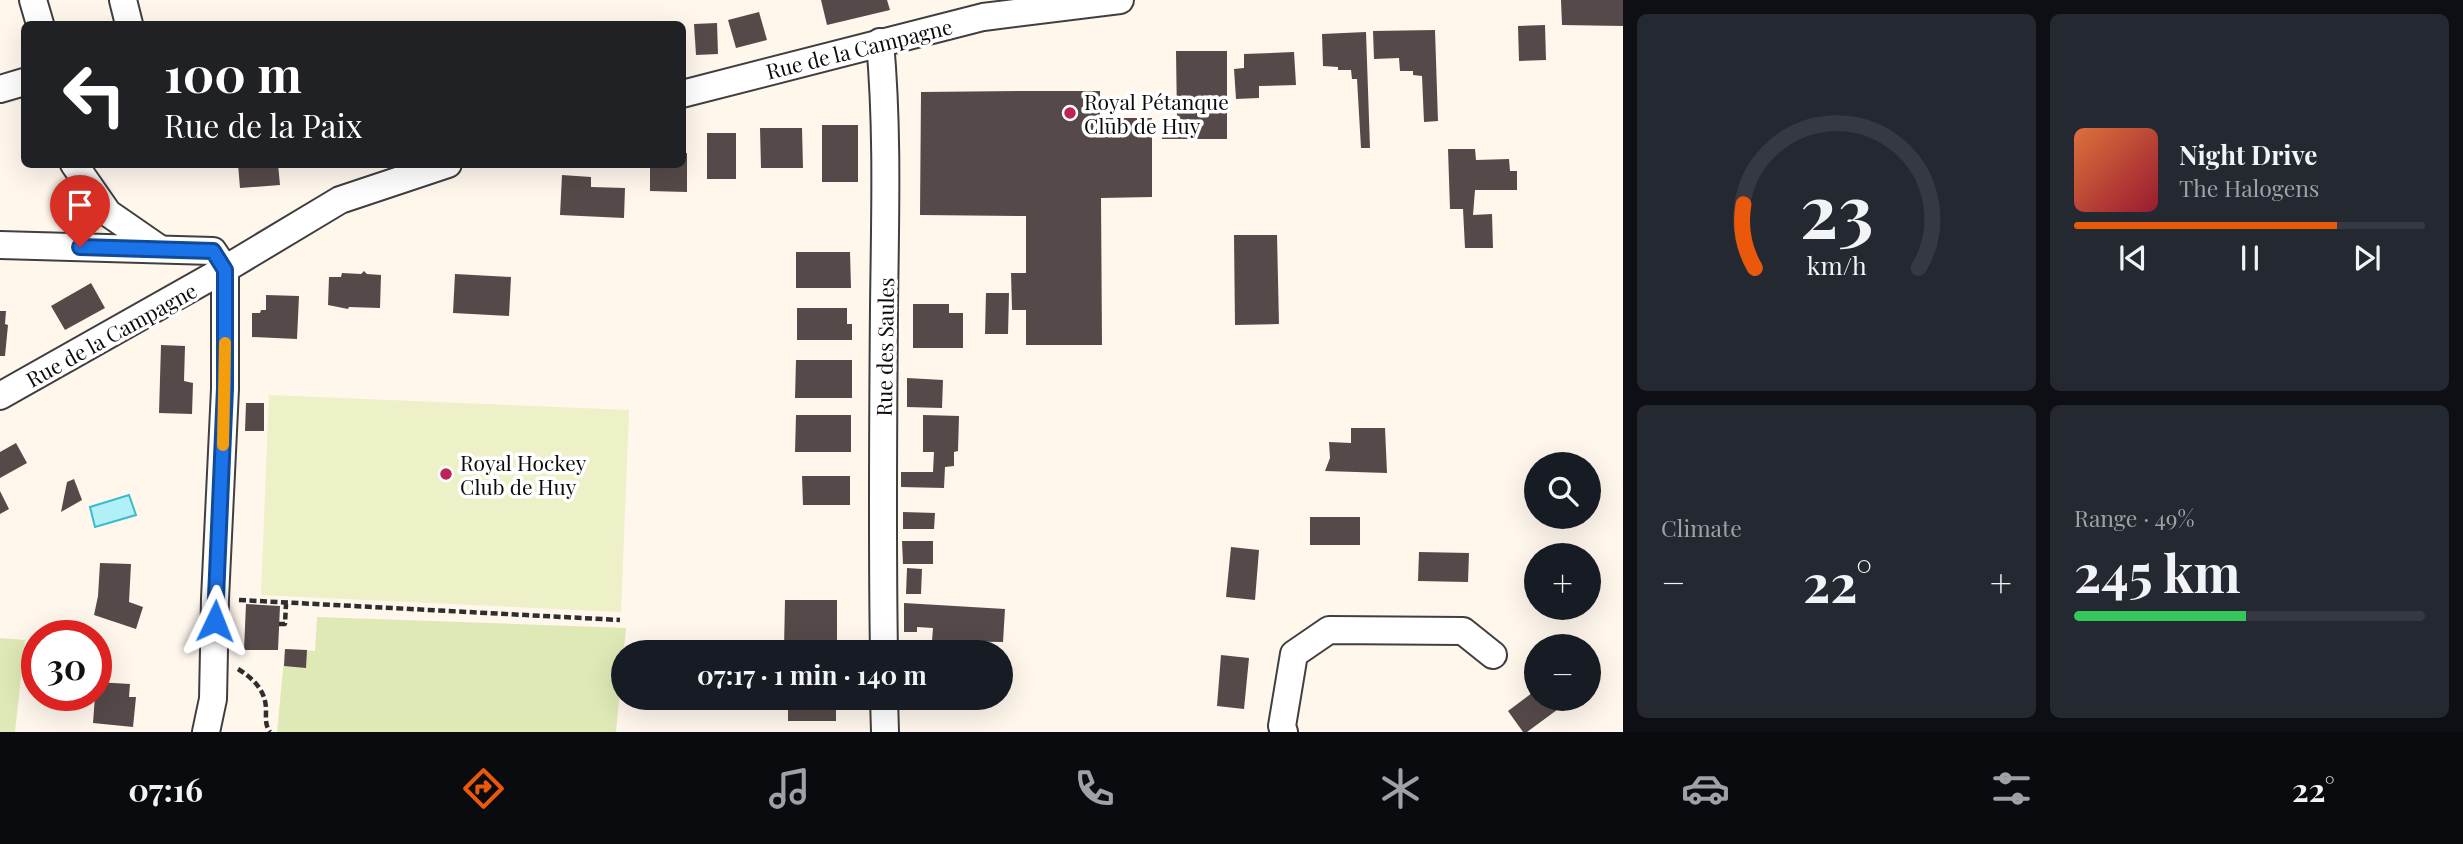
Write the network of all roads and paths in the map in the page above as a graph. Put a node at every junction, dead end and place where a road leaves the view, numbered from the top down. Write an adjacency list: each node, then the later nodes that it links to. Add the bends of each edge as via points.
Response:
1 (33, 0): 4 (street)
2 (123, 0): 5 (street)
3 (1120, 0): 6 (street, Rue de la Campagne, via 982,17)
4 (39, 21)
5 (128, 21)
6 (880, 42): 9 (street, Rue de la Campagne); 20 (street, Rue des Saules)
7 (21, 83): 8 (street)
8 (0, 89)
9 (686, 93)
10 (77, 168): 13 (street, via 108,213)
11 (436, 168): 14 (street, Rue de la Campagne, via 341,200)
12 (0, 246): 13 (street)
13 (160, 249): 14 (street, via 213,251)
14 (225, 270): 15 (street, Rue de la Campagne); 16 (street, via 225,388)
15 (0, 396)
16 (215, 599): 17 (path); 22 (street)
17 (286, 604): 18 (path); 19 (path, via 285,624)
18 (620, 620)
19 (279, 624)
20 (884, 640)
21 (1493, 655): 27 (street, via 1463,632 1329,630 1294,654)
22 (214, 666): 24 (street); 25 (path, via 233,667 260,687)
23 (884, 710): 26 (street)
24 (206, 732)
25 (270, 732)
26 (885, 732)
27 (1284, 732)

